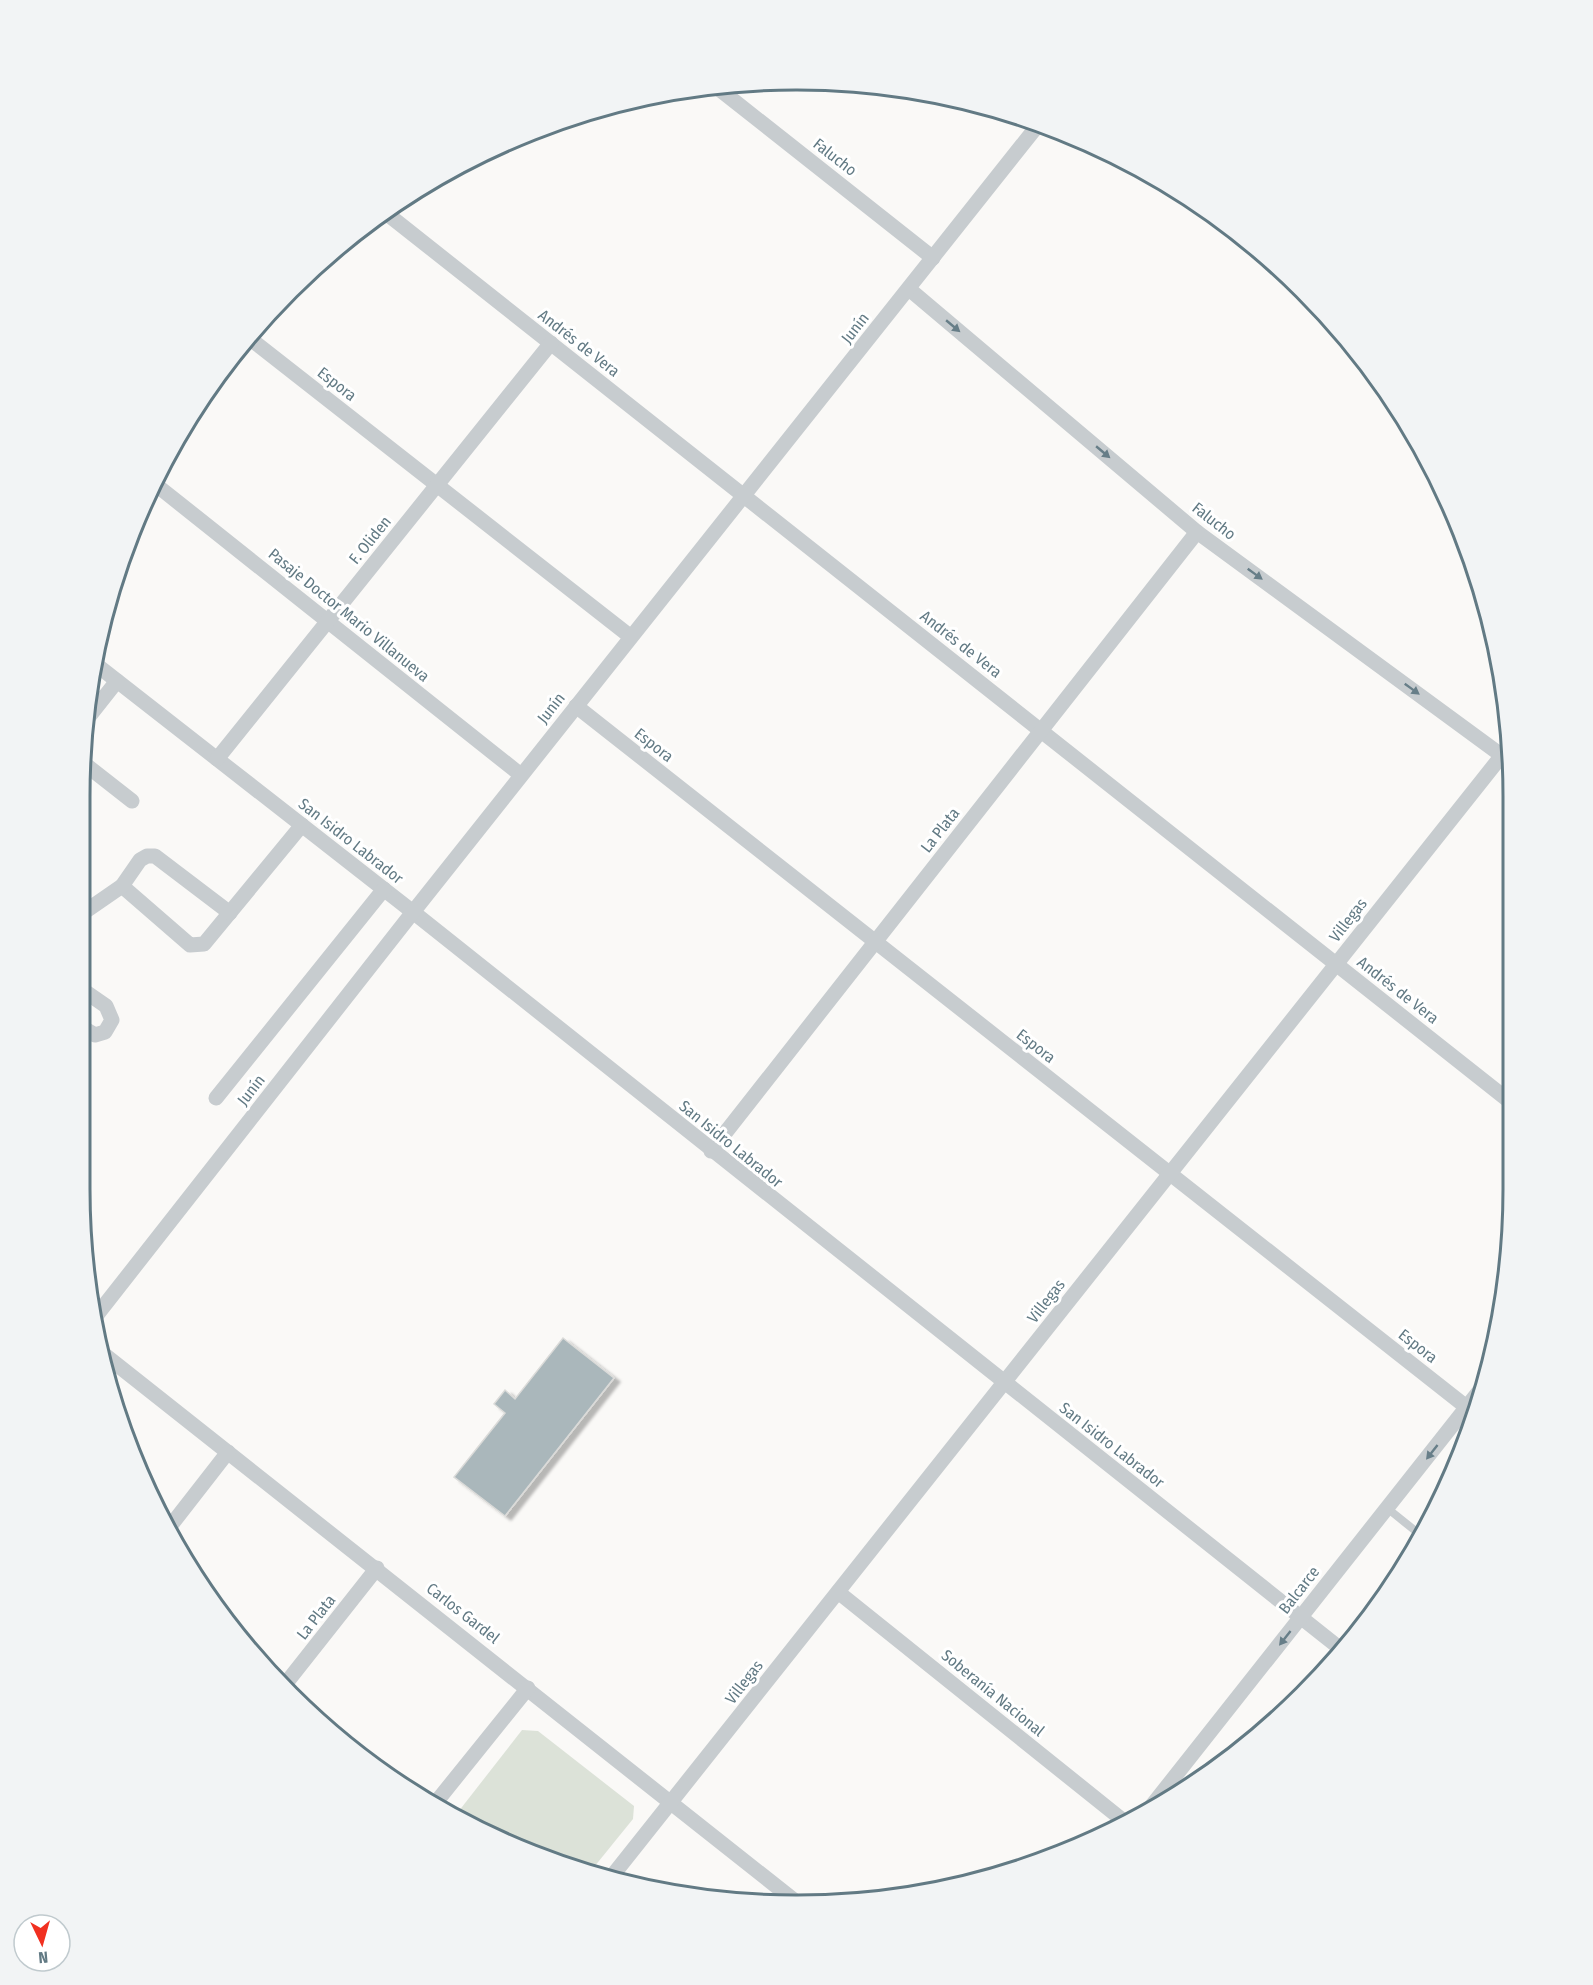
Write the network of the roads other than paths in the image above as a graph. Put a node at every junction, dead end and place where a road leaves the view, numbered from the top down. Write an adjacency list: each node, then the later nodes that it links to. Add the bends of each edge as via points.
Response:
1 (726, 94): 4 (street, Falucho)
2 (1033, 131): 4 (street, Junín)
3 (392, 218): 7 (street, Andrés de Vera)
4 (933, 258): 5 (street, Junín)
5 (909, 289): 10 (street, Junín); 11 (street, Falucho, one-way to 11)
6 (255, 343): 8 (street, Espora)
7 (550, 344): 8 (street, F. Oliden); 10 (street, Andrés de Vera)
8 (437, 485): 12 (street, F. Oliden); 13 (street, Espora)
9 (161, 489): 12 (street, Pasaje Doctor Mario Villanueva)
10 (744, 496): 13 (street, Junín); 18 (street, Andrés de Vera)
11 (1197, 532): 18 (street, La Plata); 19 (street, Falucho, one-way to 19)
12 (328, 621): 20 (street, F. Oliden); 23 (street, Pasaje Doctor Mario Villanueva)
13 (631, 637): 16 (street, Junín)
14 (102, 669): 15 (street, San Isidro Labrador)
15 (117, 681): 17 (street); 20 (street, San Isidro Labrador)
16 (576, 706): 23 (street, Junín); 31 (street, Espora)
17 (96, 708)
18 (1041, 731): 31 (street, La Plata); 32 (street, Andrés de Vera)
19 (1501, 749)
20 (217, 759): 25 (street, San Isidro Labrador)
21 (1502, 762): 32 (street, Villegas)
22 (91, 768): 24 (street)
23 (521, 775): 29 (street, Junín)
24 (132, 801)
25 (302, 825): 27 (street, San Isidro Labrador); 30 (street)
26 (122, 886): 28 (street); 30 (street, via 140,860 155,856); 30 (street, via 190,945 204,944)
27 (384, 889): 29 (street, San Isidro Labrador); 36 (street)
28 (90, 908)
29 (413, 912): 37 (street, San Isidro Labrador); 39 (street, Junín)
30 (230, 913)
31 (875, 942): 37 (street, La Plata); 38 (street, Espora)
32 (1336, 964): 35 (street, Andrés de Vera); 38 (street, Villegas)
33 (90, 995): 34 (street, via 106,1006 112,1020 105,1032)
34 (90, 1032)
35 (1503, 1096)
36 (216, 1098)
37 (711, 1150): 41 (street, San Isidro Labrador)
38 (1170, 1174): 41 (street, Villegas); 42 (street, Espora)
39 (101, 1310)
40 (112, 1360): 44 (street, Carlos Gardel)
41 (1004, 1383): 49 (street, Villegas); 50 (street, San Isidro Labrador)
42 (1468, 1409)
43 (1466, 1416): 45 (street, Balcarce, one-way to 45)
44 (228, 1452): 46 (street); 48 (street, Carlos Gardel)
45 (1387, 1508): 47 (lane); 50 (street, Balcarce)
46 (174, 1521)
47 (1414, 1530)
48 (377, 1568): 52 (street, La Plata); 53 (street, Carlos Gardel)
49 (838, 1592): 56 (street, Villegas); 57 (street, Soberanía Nacional)
50 (1301, 1617): 51 (street, San Isidro Labrador); 54 (street, Balcarce, one-way to 54)
51 (1336, 1645)
52 (289, 1679)
53 (528, 1688): 55 (street); 56 (street, Carlos Gardel)
54 (1162, 1792)
55 (440, 1798)
56 (671, 1802): 58 (street, Villegas); 59 (street, Carlos Gardel)
57 (1119, 1817)
58 (616, 1872)
59 (787, 1895)

